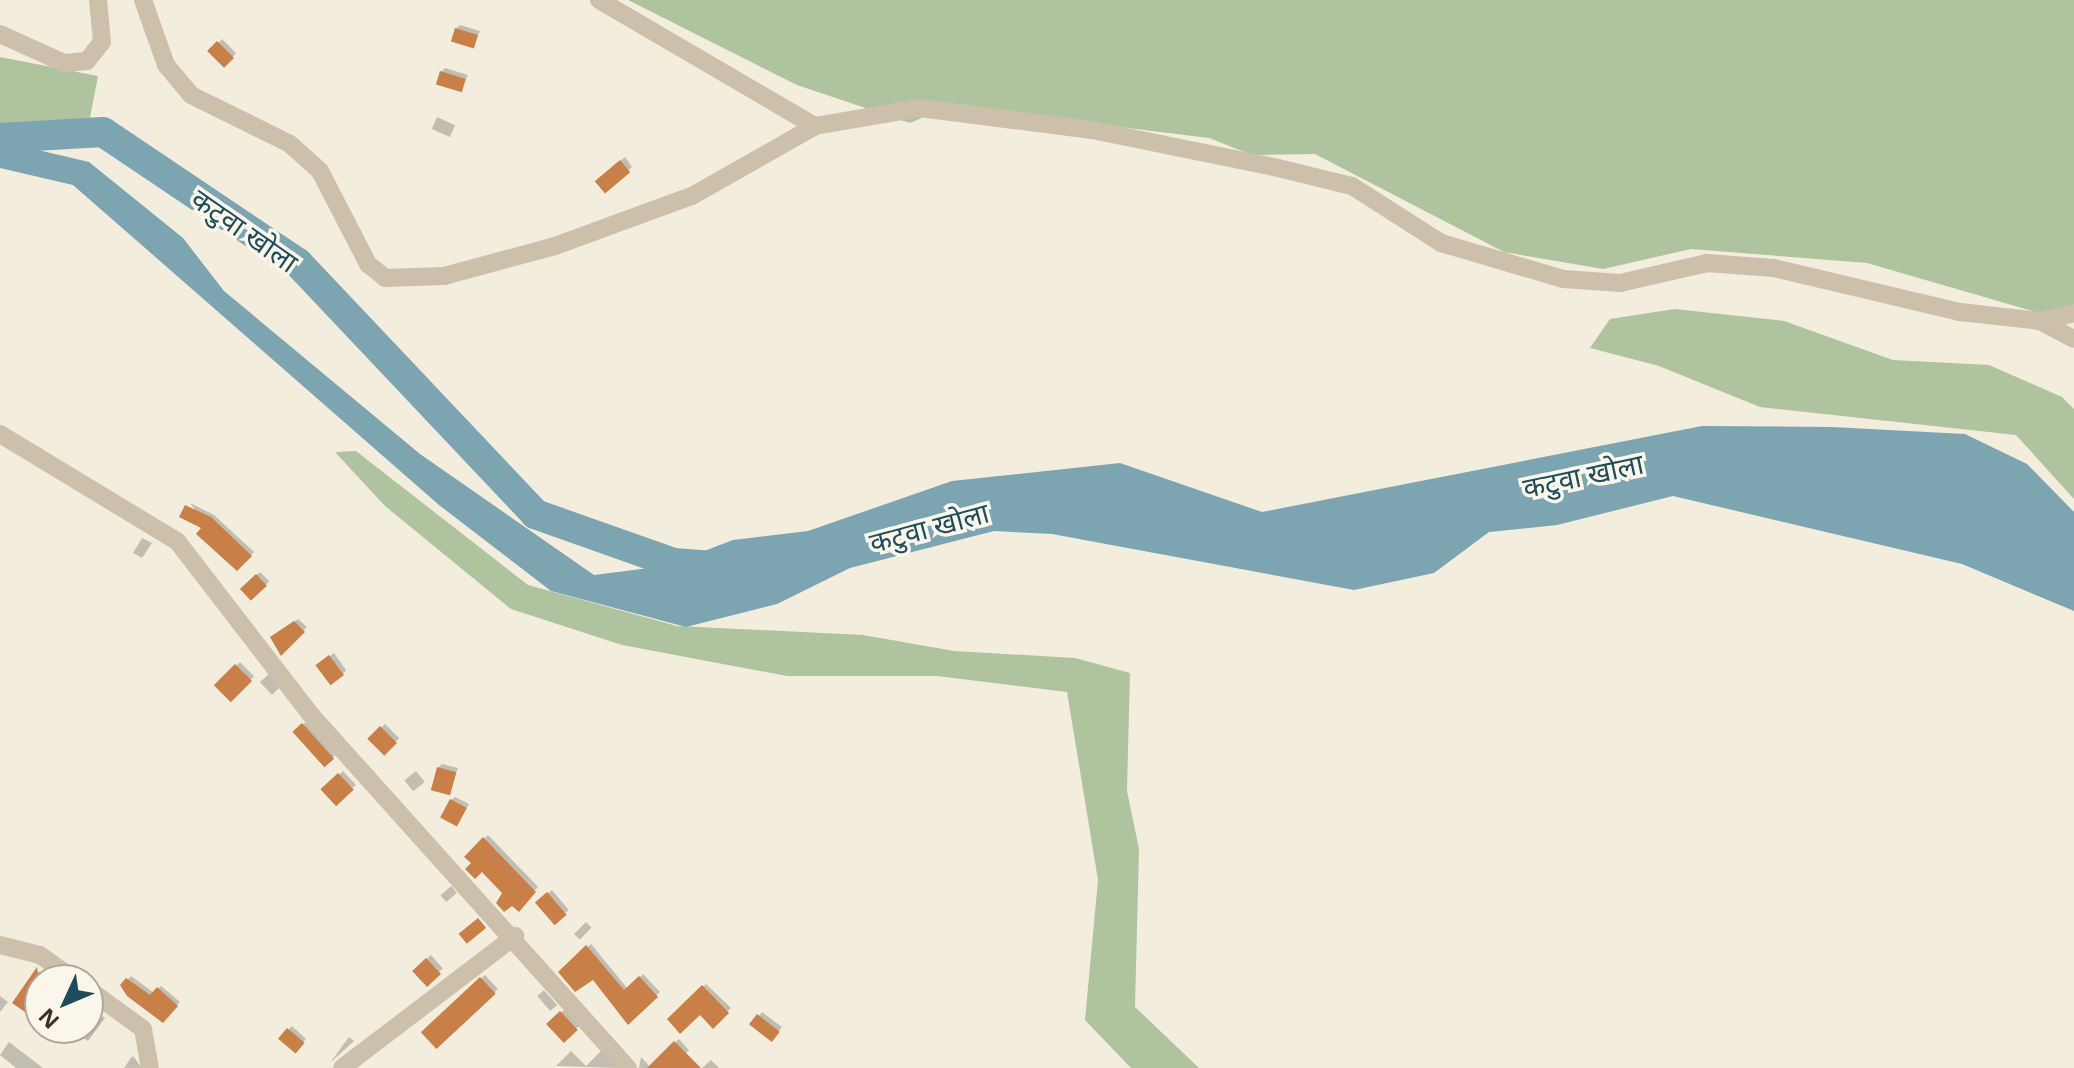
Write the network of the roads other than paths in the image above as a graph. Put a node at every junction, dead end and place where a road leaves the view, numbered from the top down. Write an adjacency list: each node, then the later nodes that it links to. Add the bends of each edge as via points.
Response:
1 (98, 0): 4 (street, via 102,42 87,61 64,63)
2 (143, 0): 5 (street, via 166,65 191,95 290,144 320,171 368,264 385,278 444,276 555,246 692,196)
3 (599, 0): 5 (street)
4 (0, 34)
5 (815, 126): 7 (street, via 920,108 1092,130 1352,186 1441,243 1563,279 1620,283 1707,263 1774,268 1960,312)
6 (2074, 313): 7 (street)
7 (2040, 321): 8 (street)
8 (2074, 339)
9 (0, 434): 10 (street, via 177,541 312,716)
10 (515, 936): 15 (street); 16 (street)
11 (0, 945): 12 (street, via 40,955)
12 (53, 964)
13 (104, 1001): 14 (street, via 143,1029)
14 (150, 1068)
15 (342, 1068)
16 (628, 1068)

